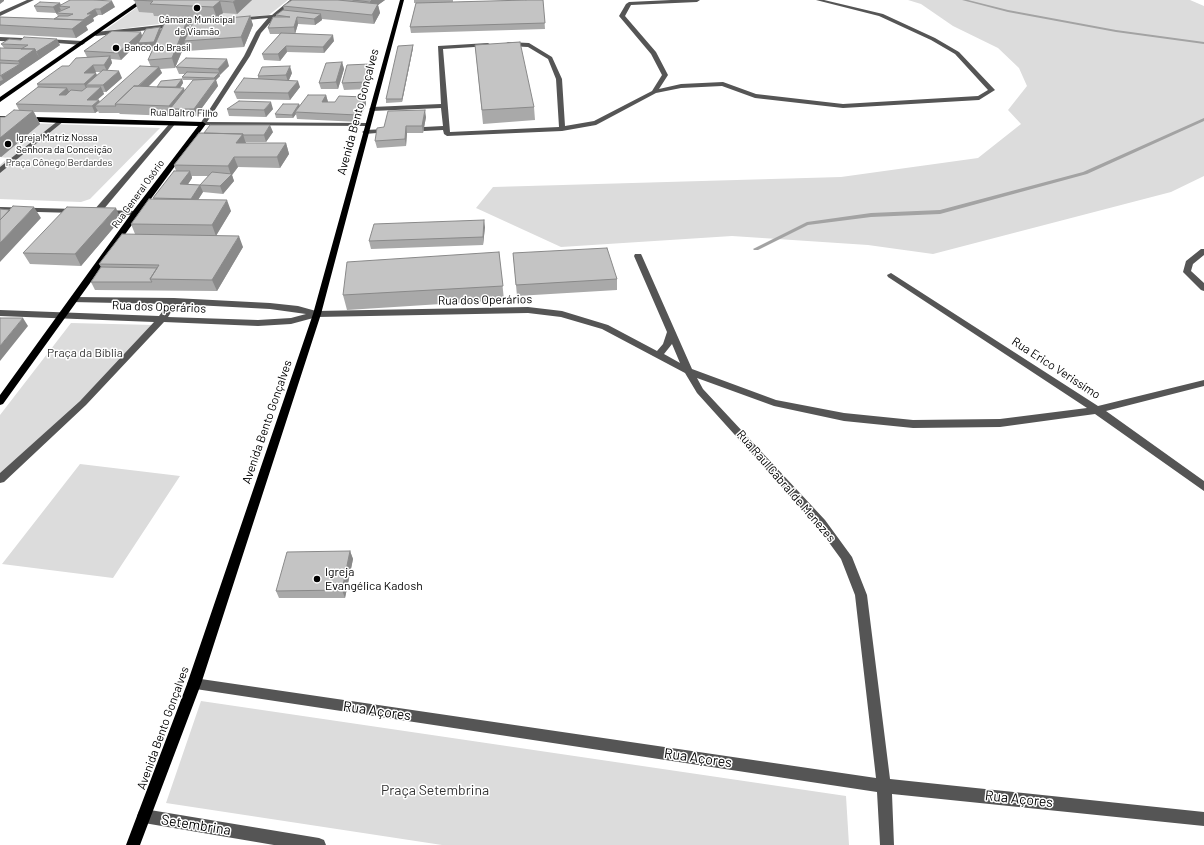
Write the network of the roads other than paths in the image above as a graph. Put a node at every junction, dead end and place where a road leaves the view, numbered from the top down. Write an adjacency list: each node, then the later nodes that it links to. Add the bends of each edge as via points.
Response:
1 (31, 0): 7 (street)
2 (143, 0): 13 (main road)
3 (293, 0): 10 (street, Rua General Osório)
4 (402, 0): 23 (main road, Avenida Bento Gonçalves)
5 (697, 0): 20 (street, via 630,4 622,16 654,53 665,75)
6 (818, 0): 20 (street, via 881,15 933,39 957,53 992,90 979,98 843,106 755,96 723,84 681,86)
7 (19, 5): 8 (street); 9 (street)
8 (34, 8)
9 (0, 14)
10 (272, 16): 11 (street); 27 (street, Rua General Osório, via 259,32 247,56)
11 (229, 20)
12 (213, 21): 13 (street)
13 (96, 34): 17 (main road)
14 (0, 39): 15 (street)
15 (30, 41)
16 (37, 41): 17 (street)
17 (82, 43): 21 (main road)
18 (503, 44): 31 (street, via 529,45 550,58 559,79)
19 (496, 45): 22 (street, via 440,47)
20 (654, 92): 31 (street, via 596,123)
21 (0, 100)
22 (444, 106): 23 (street); 29 (street)
23 (372, 109): 28 (main road, Avenida Bento Gonçalves)
24 (0, 118): 25 (main road, Rua Daltro Filho)
25 (60, 121): 26 (main road, Rua Daltro Filho); 33 (street)
26 (173, 123): 27 (main road, Rua Daltro Filho); 35 (street)
27 (203, 124): 28 (street, Rua Daltro Filho); 36 (main road, Rua General Osório)
28 (366, 128): 32 (street, Rua Daltro Filho); 44 (main road, Avenida Bento Gonçalves)
29 (446, 128): 30 (street); 31 (street, via 447,134)
30 (424, 129)
31 (562, 129)
32 (386, 131)
33 (0, 171)
34 (0, 209): 35 (street)
35 (89, 212): 36 (street)
36 (136, 213): 41 (main road, Rua General Osório)
37 (1204, 251): 40 (street, via 1189,263 1187,272)
38 (638, 256): 47 (street, Rua Raul Cabral de Menezes)
39 (891, 275): 52 (street, Rua Erico Verissímo)
40 (1204, 288)
41 (74, 300): 42 (street, Rua dos Operários); 45 (main road, Rua General Osório)
42 (174, 301): 44 (street, Rua dos Operários, via 270,306); 46 (street)
43 (0, 313): 45 (street, Rua dos Operários)
44 (317, 314): 46 (street, Rua dos Operários, via 291,321 258,323); 48 (street, Rua dos Operários, via 528,310 562,314 605,327); 55 (main road, Avenida Bento Gonçalves)
45 (64, 315): 46 (street, Rua dos Operários); 51 (main road, Rua General Osório)
46 (162, 319): 53 (street, via 83,404)
47 (671, 332): 48 (street, via 667,345); 49 (street, Rua Raul Cabral de Menezes)
48 (658, 355): 49 (street, Rua dos Operários)
49 (688, 371): 52 (street, Rua dos Operários, via 774,403 844,417 913,424 1000,423); 56 (street, Rua Raul Cabral de Menezes, via 700,391 821,523 846,557 861,595)
50 (1204, 383): 52 (street, Rua dos Operários)
51 (0, 402)
52 (1096, 410): 54 (street, Rua Erico Verissímo)
53 (0, 480)
54 (1204, 487)
55 (194, 684): 56 (street, Rua Açores); 57 (main road, Avenida Bento Gonçalves)
56 (884, 786): 58 (street, Rua Açores); 61 (street, Rua Raul Cabral de Menezes)
57 (144, 816): 59 (main road, Avenida Bento Gonçalves); 60 (street, Setembrina)
58 (1204, 819)
59 (133, 845)
60 (319, 845)
61 (887, 845)

